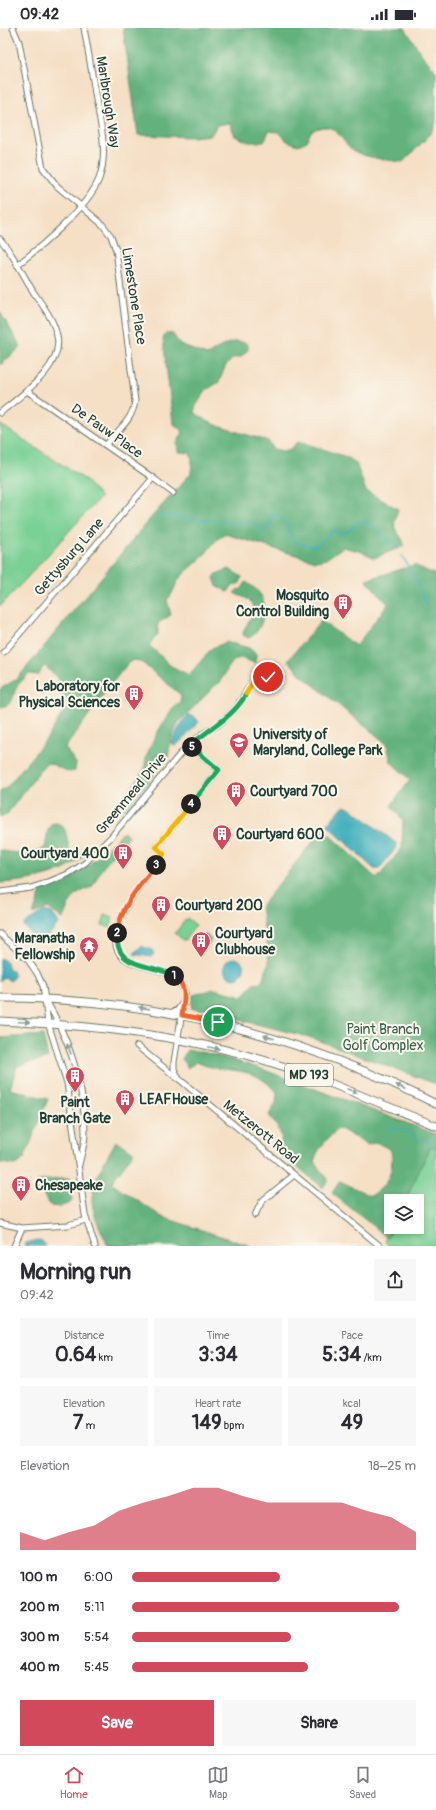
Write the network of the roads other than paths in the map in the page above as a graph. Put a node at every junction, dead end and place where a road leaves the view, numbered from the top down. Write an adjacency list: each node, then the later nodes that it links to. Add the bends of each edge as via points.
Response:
1 (13, 28): 3 (street, Limestone Place, via 19,42 44,168 57,186)
2 (84, 28): 3 (street, Marlbrough Way, via 104,150 98,180)
3 (81, 205): 5 (street, Marlbrough Way, via 47,242); 8 (street, Limestone Place, via 102,224 114,243 118,256 131,357 134,408)
4 (0, 239): 5 (street)
5 (17, 265): 6 (street, via 51,320 58,342 51,366)
6 (26, 391): 7 (street); 8 (street, De Pauw Place)
7 (0, 413)
8 (106, 445): 9 (street, De Pauw Place)
9 (153, 478): 10 (street, De Pauw Place); 11 (street, Gettysburg Lane)
10 (172, 493)
11 (4, 652)
12 (277, 682): 13 (street, Greenmead Drive, via 257,674 236,708)
13 (190, 746): 14 (street, Greenmead Drive, via 85,863 52,881 31,888); 18 (street, via 219,770 156,847 164,854 128,901 119,922 117,944 119,951 128,961 178,979 185,993)
14 (0, 892)
15 (0, 934): 17 (street, via 33,967 40,978)
16 (0, 998): 17 (main road, MD 193)
17 (46, 999): 19 (main road, MD 193, one-way to 17, via 109,1003); 22 (street); 23 (street)
18 (184, 1003): 19 (main road, via 178,1011); 20 (street)
19 (172, 1013): 20 (main road, MD 193)
20 (182, 1015): 24 (street); 27 (main road, MD 193, one-way to 20, via 369,1072 319,1053 218,1022)
21 (0, 1021): 22 (main road, MD 193, one-way to 22)
22 (48, 1023): 23 (main road, MD 193); 29 (street, via 67,1083)
23 (60, 1024): 24 (main road, MD 193); 29 (street, one-way to 23, via 85,1136 83,1101 74,1060)
24 (176, 1040): 26 (street, via 174,1066); 28 (main road, MD 193, one-way to 28, via 245,1054 289,1068)
25 (137, 1046): 26 (street, Metzerott Road)
26 (179, 1079): 30 (street, Metzerott Road)
27 (436, 1104)
28 (436, 1126)
29 (78, 1170): 32 (street)
30 (294, 1175): 31 (street, via 262,1201); 37 (street, Metzerott Road)
31 (255, 1215)
32 (86, 1220): 34 (street, via 68,1225); 36 (street)
33 (0, 1223): 34 (street)
34 (22, 1228): 35 (street)
35 (14, 1246)
36 (95, 1246)
37 (380, 1246)

